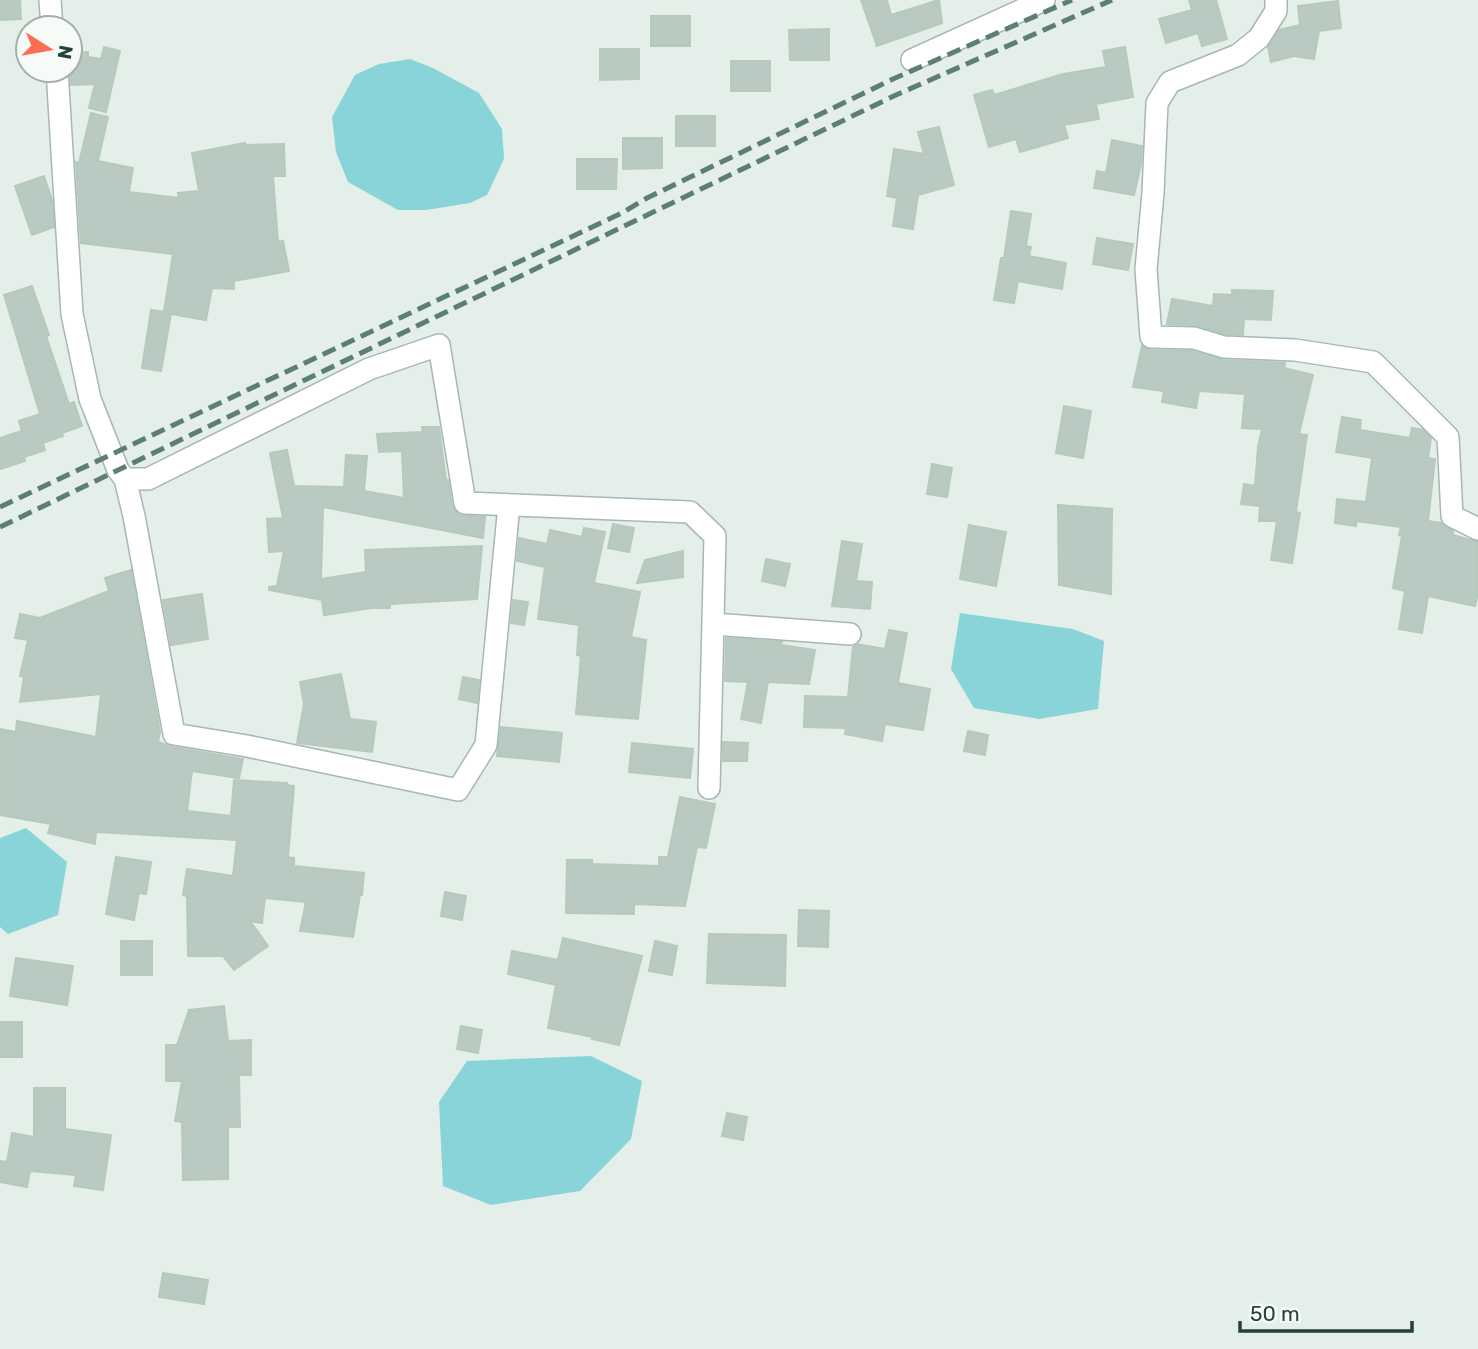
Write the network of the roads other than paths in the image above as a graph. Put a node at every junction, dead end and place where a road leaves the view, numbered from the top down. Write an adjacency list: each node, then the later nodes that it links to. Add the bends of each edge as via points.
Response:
1 (1044, 0): 3 (street)
2 (1276, 0): 7 (street, via 1276,11 1259,38 1238,55 1170,82 1157,103 1146,268 1151,337 1194,338 1224,348 1295,350 1373,362 1448,437 1452,516)
3 (912, 60)
4 (58, 84): 5 (street, via 72,314 90,399)
5 (125, 479): 6 (street, via 148,479 369,369 439,345 465,503); 6 (street, via 174,734 458,790 486,745)
6 (509, 505): 8 (street, via 690,512 715,536)
7 (1478, 529)
8 (714, 624): 9 (street); 10 (street)
9 (850, 634)
10 (709, 788)

